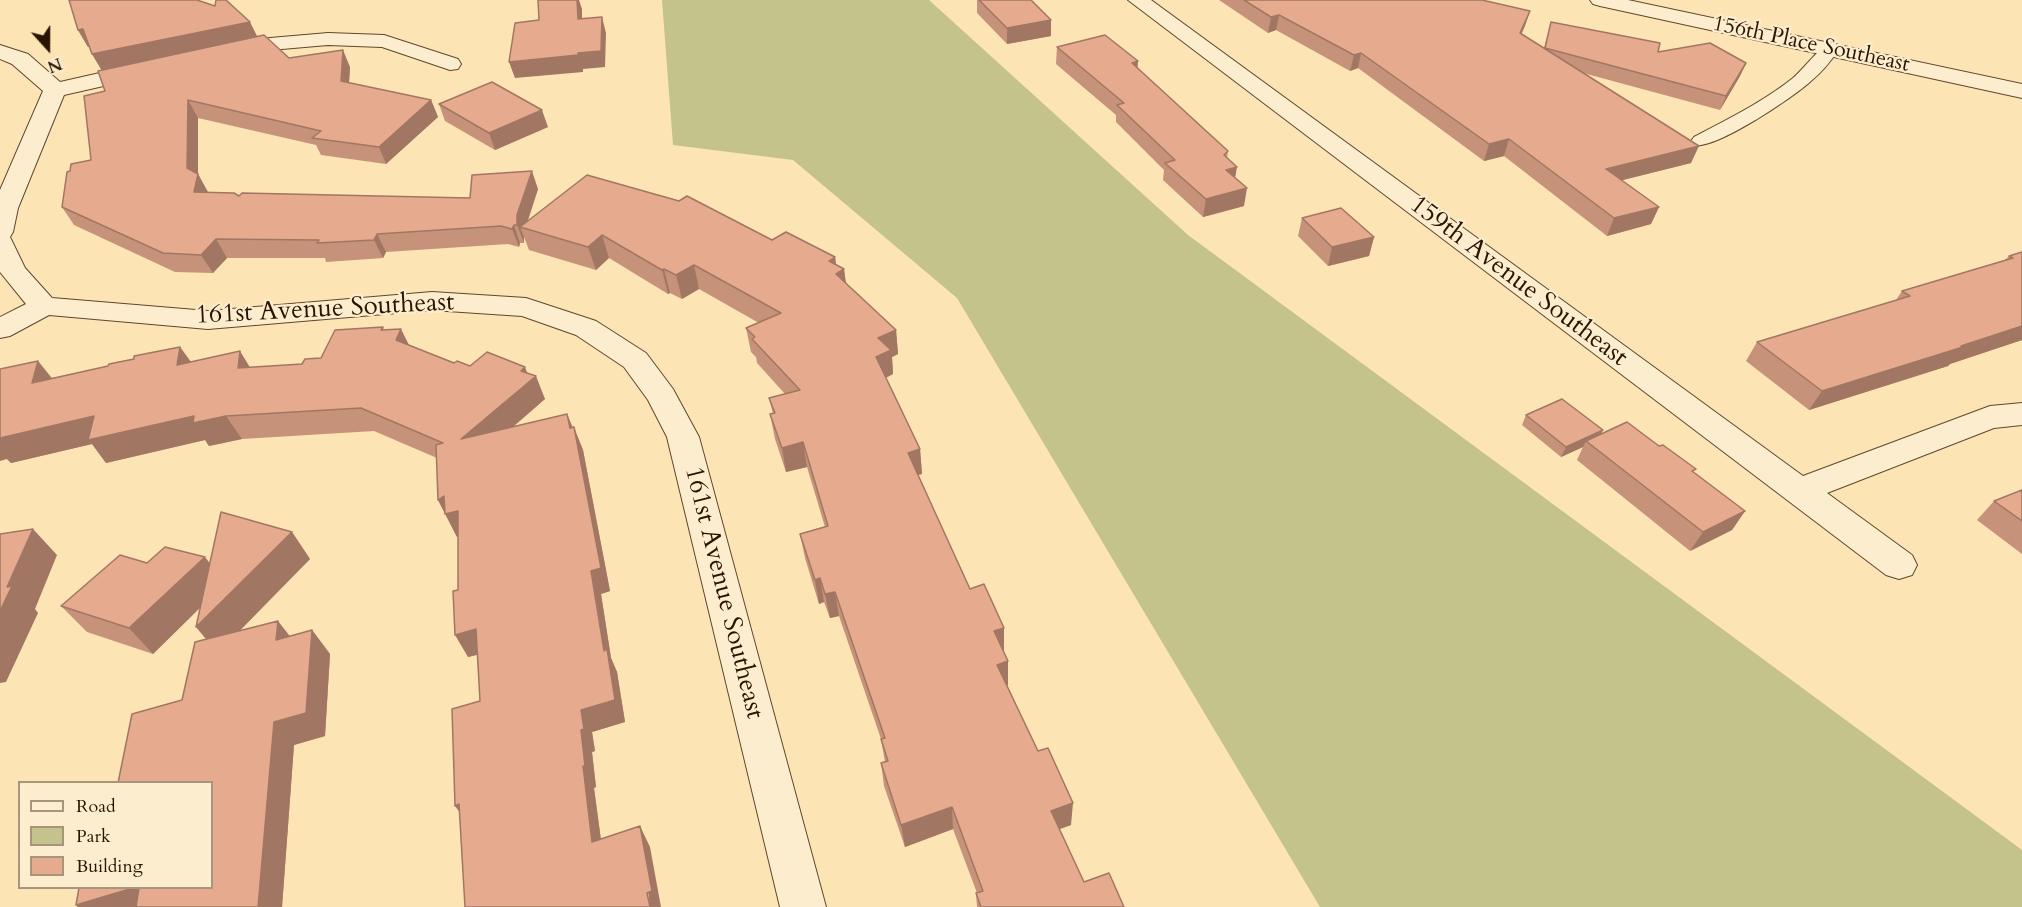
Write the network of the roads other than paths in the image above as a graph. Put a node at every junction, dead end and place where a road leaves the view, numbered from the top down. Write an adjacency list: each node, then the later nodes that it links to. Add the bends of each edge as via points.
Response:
1 (1138, 0): 16 (street, 159th Avenue Southeast)
2 (1600, 0): 3 (street, 156th Place Southeast)
3 (1830, 49): 9 (street, 156th Place Southeast); 10 (lane, via 1818,68 1793,86)
4 (0, 51): 8 (street, via 20,59)
5 (213, 55): 7 (street, via 270,44 384,40)
6 (167, 64): 8 (street)
7 (450, 64)
8 (55, 90): 11 (street, via 5,208)
9 (2022, 91)
10 (1701, 141)
11 (0, 232)
12 (0, 243): 13 (street, via 13,271)
13 (44, 306): 14 (street); 18 (street, 161st Avenue Southeast, via 208,320 432,301 526,307 586,328 635,360 662,396 683,437)
14 (0, 328)
15 (2022, 414): 16 (street, via 1990,417)
16 (1799, 491): 17 (street, 159th Avenue Southeast)
17 (1899, 565)
18 (803, 907)

